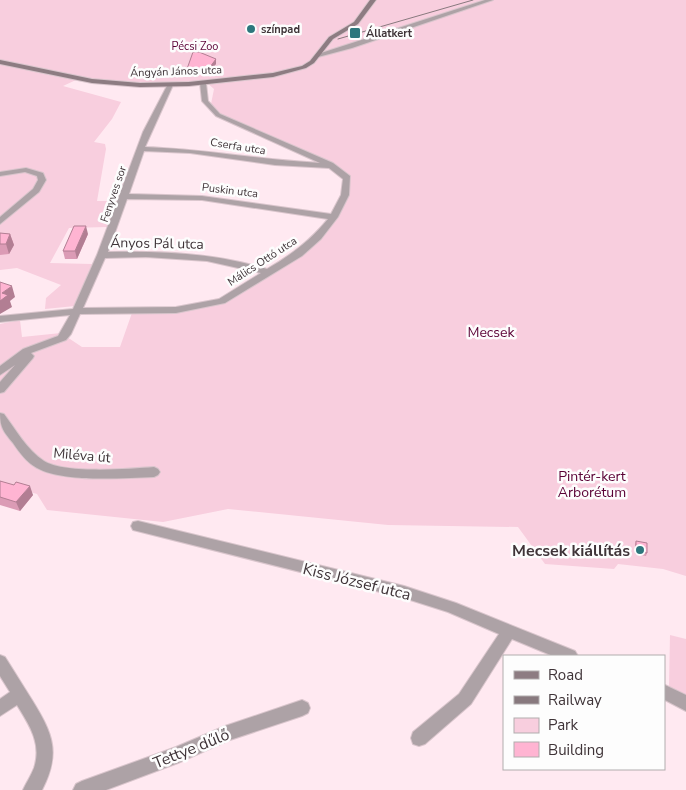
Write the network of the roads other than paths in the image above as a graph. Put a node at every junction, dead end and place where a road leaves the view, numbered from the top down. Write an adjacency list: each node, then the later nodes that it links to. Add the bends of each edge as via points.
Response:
1 (373, 0): 3 (street, Ángyán János utca, via 356,23 331,38)
2 (490, 0): 3 (street)
3 (318, 55): 5 (street, Ángyán János utca, via 304,67 288,71)
4 (0, 62): 6 (street, Ángyán János utca, via 92,81)
5 (203, 83): 6 (street, Ángyán János utca); 8 (street, Málics Ottó utca, via 205,101 218,115)
6 (170, 85): 7 (street, Fenyves sor)
7 (140, 149): 8 (street, Cserfa utca, via 190,150 274,163); 10 (street, Fenyves sor)
8 (332, 166): 11 (street, Málics Ottó utca, via 347,178 345,196)
9 (0, 174): 12 (street, via 28,171 37,173 42,180 36,190)
10 (123, 196): 11 (street, Puskin utca, via 202,198); 13 (street, Fenyves sor)
11 (334, 217): 14 (street, Málics Ottó utca, via 299,254)
12 (0, 221)
13 (102, 255): 14 (street, Ányos Pál utca, via 211,258 238,262); 15 (street, Fenyves sor)
14 (269, 274): 15 (street, Málics Ottó utca, via 222,301 198,307)
15 (78, 311): 16 (street, Málics Ottó utca); 17 (street, Fenyves sor, via 62,338 36,347)
16 (0, 319)
17 (19, 361): 18 (street); 19 (street)
18 (0, 370)
19 (0, 389)
20 (0, 417): 21 (street, Miléva út, via 40,466 58,471 104,474)
21 (154, 472)
22 (138, 526): 23 (street, Kiss József utca, via 404,592)
23 (509, 631): 24 (street, Kiss József utca); 31 (street, via 465,699)
24 (568, 655)
25 (0, 662): 27 (street)
26 (666, 693): 28 (street)
27 (20, 694): 29 (street); 32 (street, via 46,741 44,766)
28 (686, 703)
29 (0, 708)
30 (302, 708): 33 (street, Tettye dűlő, via 225,734)
31 (419, 738)
32 (32, 790)
33 (82, 790)

